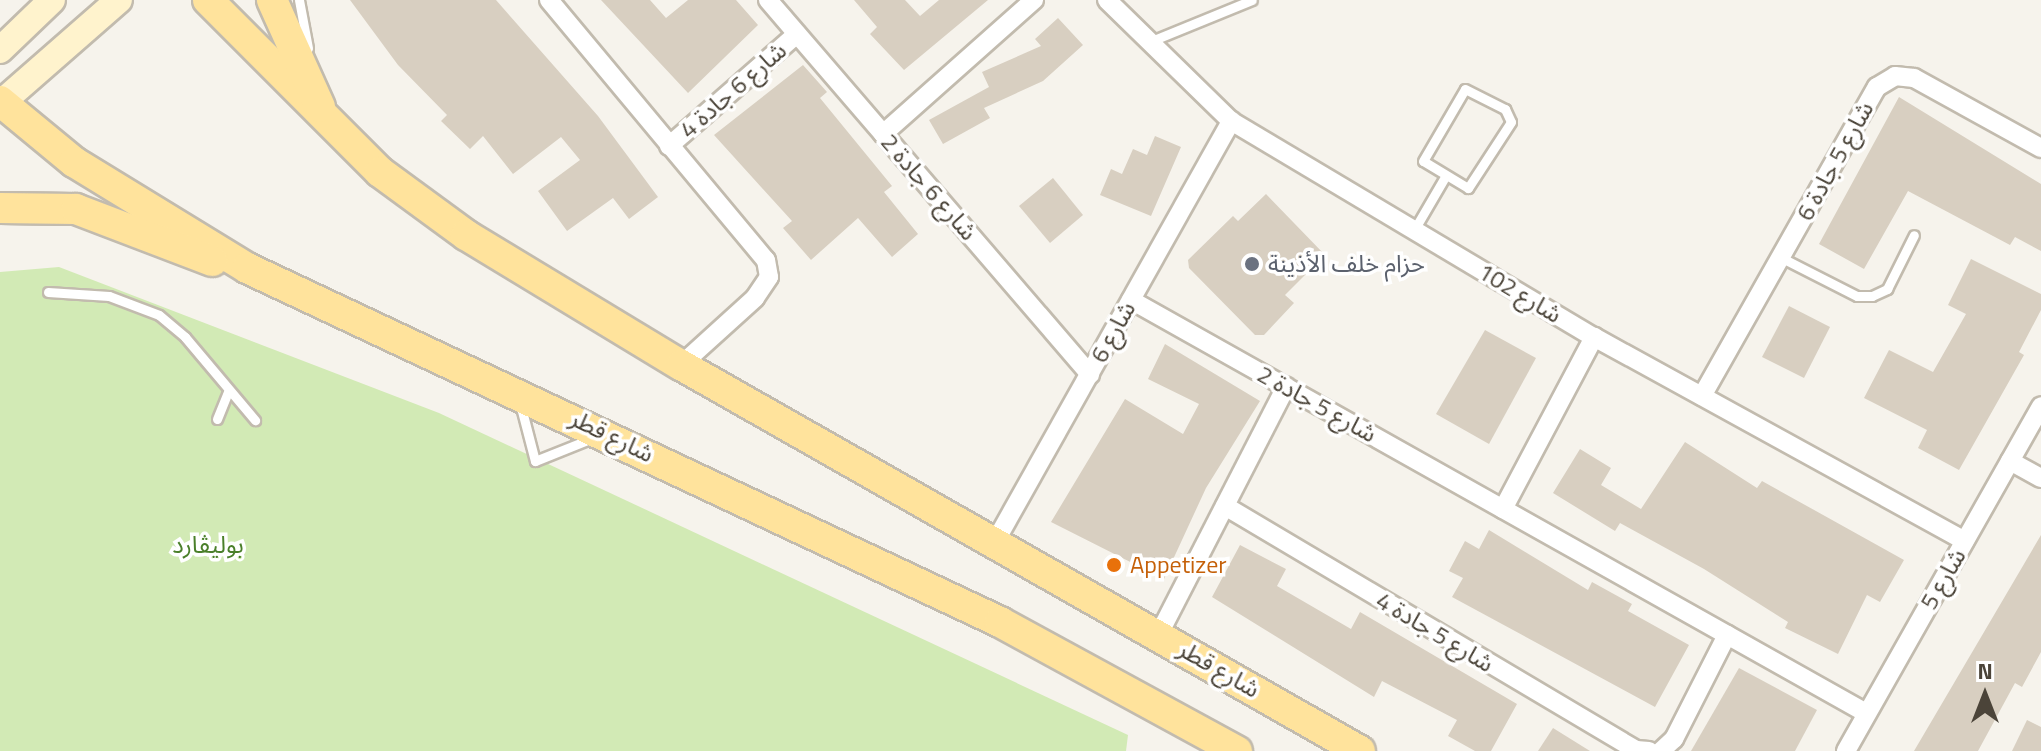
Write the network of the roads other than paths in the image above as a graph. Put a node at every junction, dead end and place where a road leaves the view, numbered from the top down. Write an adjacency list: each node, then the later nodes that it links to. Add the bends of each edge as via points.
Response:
1 (52, 0): 13 (main road)
2 (119, 0): 15 (main road)
3 (208, 0): 17 (main road, شارع قطر)
4 (272, 0): 14 (main road)
5 (299, 0): 14 (lane, via 312,66)
6 (549, 0): 19 (street, شارع 6 جادة 4)
7 (768, 0): 11 (street, شارع 6 جادة 2)
8 (1034, 0): 18 (street)
9 (1107, 0): 12 (street, شارع 102)
10 (1252, 0): 12 (lane)
11 (797, 34): 18 (street, شارع 6 جادة 2); 19 (street, شارع 6 جادة 4)
12 (1146, 44): 16 (street, شارع 102)
13 (0, 50)
14 (307, 79): 17 (main road)
15 (0, 102): 26 (main road, شارع قطر, via 74,162)
16 (1231, 121): 23 (street, شارع 102); 28 (street, شارع 6)
17 (327, 123): 30 (main road, شارع قطر, via 380,172 454,227)
18 (883, 134): 31 (street, شارع 6 جادة 2)
19 (669, 146): 30 (street, شارع 6 جادة 4, via 755,242 769,277 755,298)
20 (2041, 148): 25 (street, شارع 5 جادة 6, via 1914,78 1895,76 1877,87)
21 (1445, 177): 21 (lane, via 1423,157 1459,94 1470,89 1505,109 1511,122 1472,186); 23 (lane)
22 (0, 208): 26 (main road, via 76,209 197,257)
23 (1414, 230): 29 (street, شارع 102)
24 (1914, 235): 25 (lane, via 1887,289 1872,296 1857,296)
25 (1780, 257): 35 (street, شارع 5 جادة 6)
26 (247, 268): 32 (main road, شارع قطر)
27 (48, 292): 34 (lane, via 109,296 159,315 195,348)
28 (1131, 300): 31 (street, شارع 6); 33 (street, شارع 5 جادة 2)
29 (1594, 337): 35 (street, شارع 102); 43 (street)
30 (681, 365): 45 (main road, شارع قطر)
31 (1090, 374): 45 (street, شارع 6)
32 (505, 384): 39 (main road, شارع قطر); 39 (lane, via 528,419 535,461 574,442)
33 (1286, 387): 42 (street); 43 (street, شارع 5 جادة 2)
34 (228, 392): 37 (lane); 38 (lane)
35 (1702, 396): 44 (street, شارع 102)
36 (2041, 406): 40 (street, شارع 5)
37 (217, 419)
38 (255, 420)
39 (618, 438): 49 (main road, شارع قطر, via 1000,622)
40 (2010, 461): 41 (street); 44 (street, شارع 5)
41 (2041, 478)
42 (1225, 506): 46 (street); 51 (street, شارع 5 جادة 4, via 1636,750)
43 (1503, 509): 47 (street, شارع 5 جادة 2)
44 (1965, 541): 48 (street, شارع 5)
45 (995, 542): 46 (main road, شارع قطر)
46 (1159, 634): 50 (main road, شارع قطر)
47 (1727, 635): 48 (street, شارع 5 جادة 2); 52 (street, via 1674,739)
48 (1866, 713): 53 (street, شارع 5)
49 (1237, 751)
50 (1360, 751)
51 (1649, 751)
52 (1661, 751)
53 (1846, 751)

